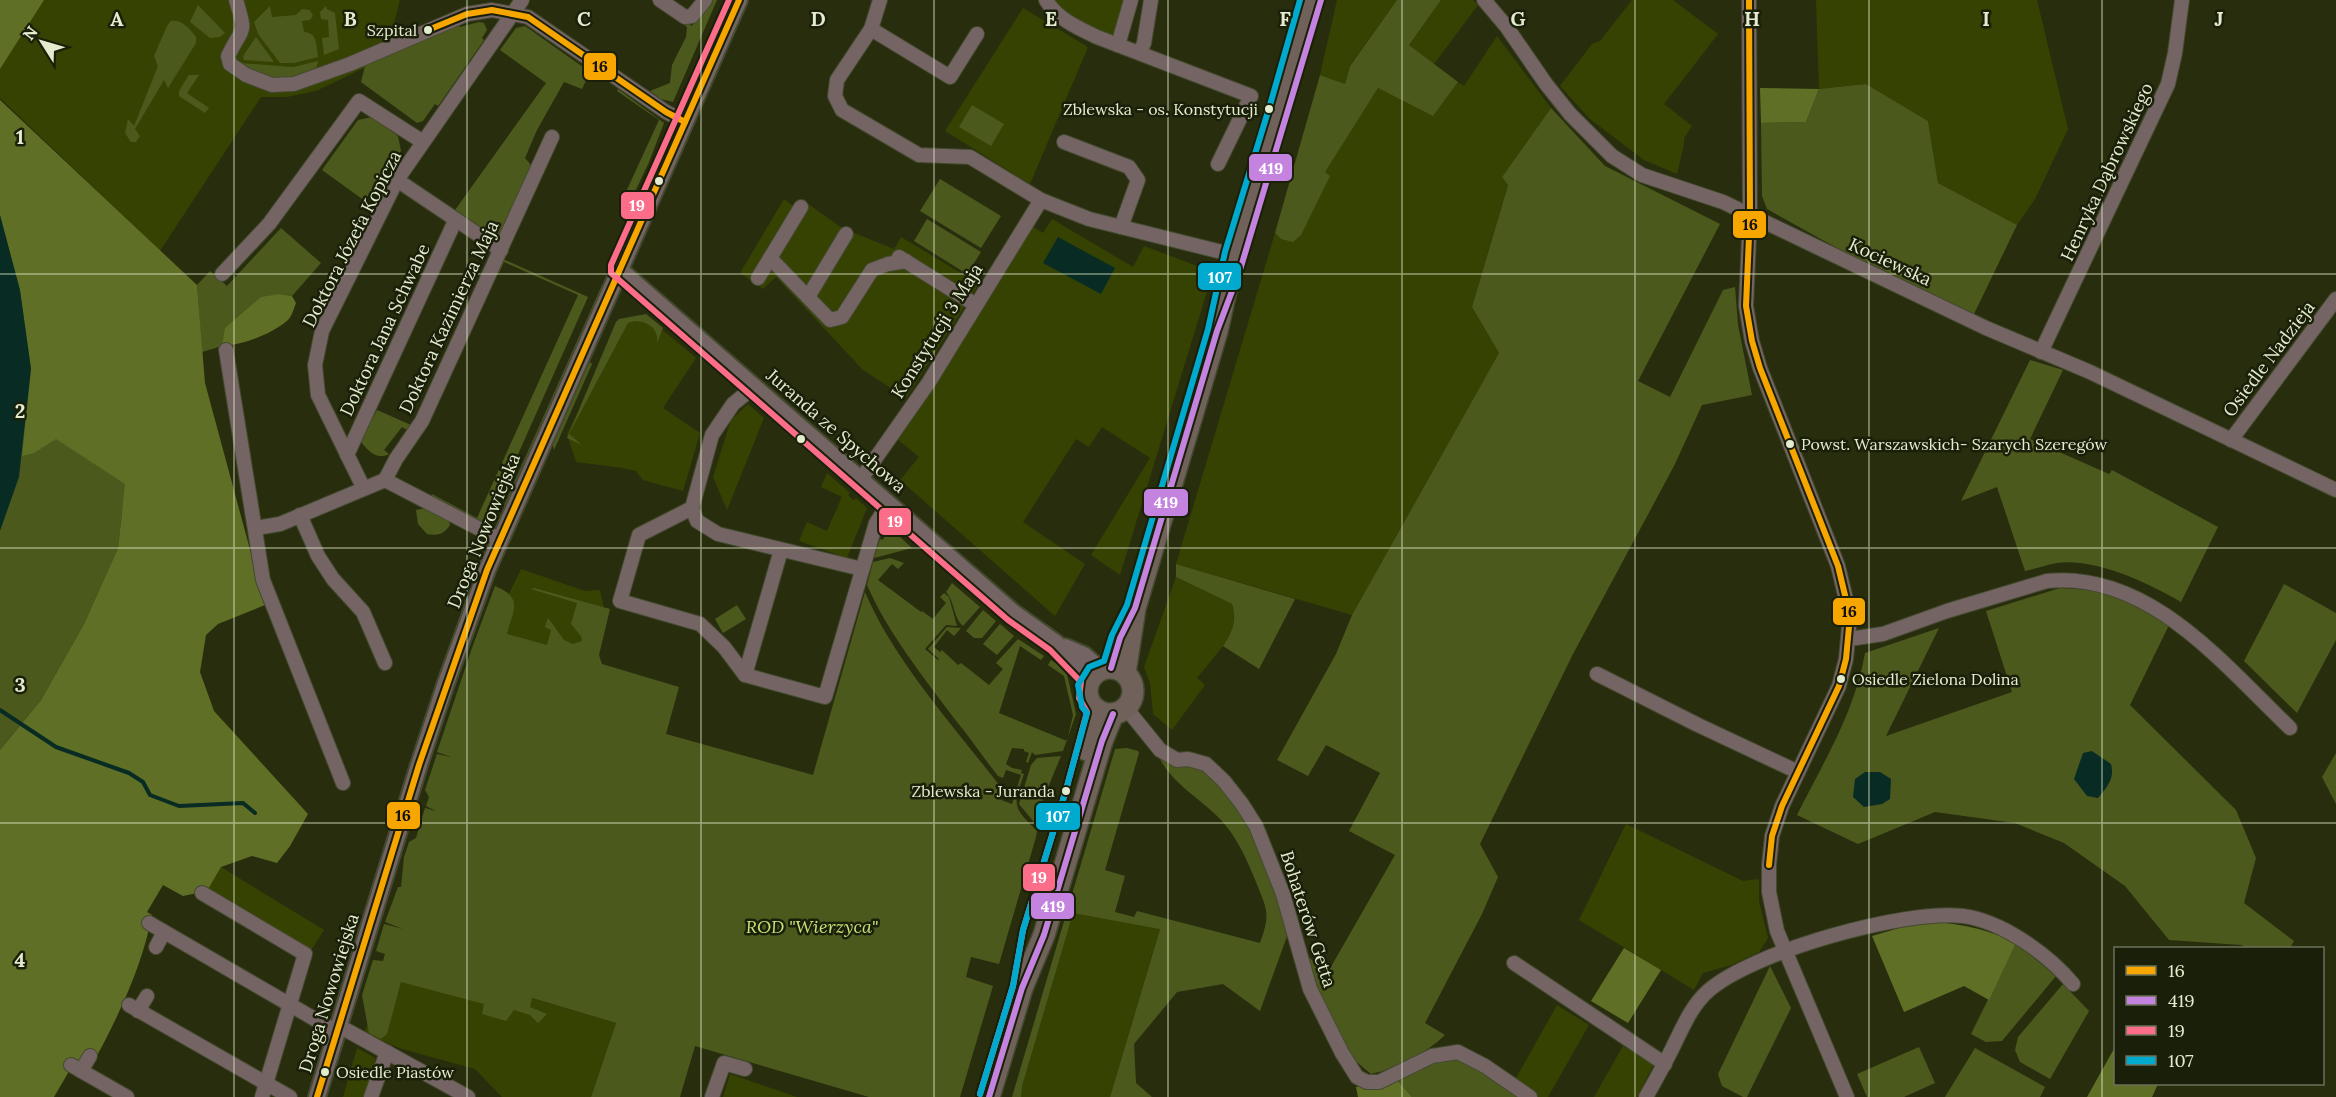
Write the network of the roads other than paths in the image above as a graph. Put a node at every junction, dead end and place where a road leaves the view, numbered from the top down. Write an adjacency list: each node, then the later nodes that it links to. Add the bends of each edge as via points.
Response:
1 (236, 0): 15 (street, via 244,24 243,33 228,56 230,64 272,85 294,84 341,67 467,14 492,10)
2 (522, 0): 15 (street, Doktora Józefa Kopicza)
3 (660, 0): 4 (street, via 685,17 692,16)
4 (705, 0)
5 (740, 0): 20 (street, Droga Nowowiejska)
6 (880, 0): 16 (street)
7 (1046, 0): 18 (street, via 1052,10 1073,26)
8 (1131, 0): 18 (street)
9 (1151, 0): 19 (street)
10 (1309, 0): 34 (main road)
11 (1321, 0): 43 (main road, via 1240,270)
12 (1484, 0): 28 (street, Kociewska, via 1570,114 1612,156 1642,175)
13 (1749, 0): 28 (street)
14 (2182, 0): 45 (street, Henryka Dąbrowskiego, via 2168,84)
15 (513, 13): 20 (street, via 528,17); 22 (street, Doktora Józefa Kopicza)
16 (871, 29): 17 (street, via 950,77); 26 (street, via 837,80 835,96 842,110 919,154 970,157)
17 (977, 34)
18 (1118, 45): 19 (street)
19 (1140, 52): 24 (street, via 1251,96)
20 (685, 122): 37 (street, Droga Nowowiejska)
21 (552, 137): 32 (street, Doktora Kazimierza Maja)
22 (423, 142): 25 (street, Doktora Józefa Kopicza); 38 (street, Doktora Józefa Kopicza, via 358,100 269,224)
23 (1064, 142): 30 (street, via 1129,167 1138,180)
24 (1218, 164)
25 (398, 180): 29 (street); 48 (street, Doktora Józefa Kopicza, via 322,331 315,365 318,395)
26 (1041, 200): 30 (street); 42 (street, Konstytucji 3 Maja)
27 (801, 207): 35 (street)
28 (1750, 214): 45 (street, Kociewska); 60 (street, via 1746,306 1752,341 1838,566 1850,616)
29 (455, 221): 32 (street); 48 (street, Doktora Jana Schwabe)
30 (1121, 227): 34 (street)
31 (846, 234): 40 (street)
32 (501, 250): 50 (street, Doktora Kazimierza Maja, via 422,421)
33 (894, 254): 36 (street)
34 (1234, 255): 43 (main road)
35 (770, 258): 39 (street); 40 (street)
36 (906, 261): 40 (street, via 872,270 843,316 830,320); 42 (street)
37 (619, 269): 46 (street, Juranda ze Spychowa); 57 (street, Droga Nowowiejska)
38 (222, 274)
39 (758, 278)
40 (808, 297)
41 (2336, 299): 47 (street, Osiedle Nadzieja)
42 (976, 305): 49 (street, Konstytucji 3 Maja)
43 (1217, 331): 62 (main road, via 1136,608)
44 (226, 350): 56 (street)
45 (2041, 352): 47 (street, Kociewska)
46 (755, 386): 49 (street, Juranda ze Spychowa); 54 (street, via 733,404 712,435)
47 (2231, 440): 52 (street, Kociewska)
48 (346, 455): 51 (street, Doktora Józefa Kopicza)
49 (861, 479): 53 (street, Juranda ze Spychowa)
50 (385, 480): 51 (street); 57 (street)
51 (363, 487): 55 (street)
52 (2336, 490)
53 (889, 503): 59 (street, via 879,517); 62 (street, Juranda ze Spychowa, via 1014,613)
54 (692, 507): 58 (street, via 697,522 718,534); 64 (street, via 639,535 620,601 700,624)
55 (300, 514): 56 (street, via 279,524); 61 (street, via 318,556 363,612)
56 (256, 528): 68 (street, via 263,580)
57 (499, 539): 78 (street, Droga Nowowiejska, via 446,684)
58 (781, 550): 59 (street); 64 (street)
59 (862, 569): 64 (street, via 825,698)
60 (1850, 639): 66 (street, via 1883,634 2047,581 2090,583 2151,604 2180,624); 67 (street, via 1839,686)
61 (385, 663)
62 (1107, 672): 65 (main road, via 1087,687 1088,696); 65 (main road, via 1133,686 1131,702)
63 (1597, 674): 67 (street)
64 (745, 675)
65 (1112, 711): 90 (main road, via 1044,935 1022,988); 91 (street, Bohaterów Getta, via 1177,760 1206,764 1224,781 1256,826 1283,894 1310,989 1357,1077 1379,1082 1432,1056 1458,1052)
66 (2290, 728)
67 (1798, 772): 73 (street, via 1772,836 1769,865 1769,892)
68 (343, 783)
69 (202, 893): 77 (street, via 305,954)
70 (148, 923): 71 (street)
71 (164, 932): 72 (street); 77 (street)
72 (156, 947)
73 (1786, 952): 75 (street, via 1855,929 1901,919 1964,916 2018,938); 81 (street, via 1727,977 1706,992 1691,1012); 93 (street)
74 (1514, 963): 81 (street)
75 (2073, 984)
76 (147, 996): 83 (street, via 133,1008)
77 (291, 1006): 78 (street); 83 (street)
78 (338, 1029): 79 (street); 86 (street, Droga Nowowiejska)
79 (387, 1052): 87 (street); 88 (street)
80 (90, 1056): 84 (street, via 76,1068)
81 (1665, 1064): 92 (street)
82 (745, 1069): 89 (street, via 724,1063)
83 (264, 1091): 85 (street)
84 (127, 1097)
85 (290, 1097)
86 (317, 1097)
87 (371, 1097)
88 (468, 1097)
89 (712, 1097)
90 (989, 1097)
91 (1530, 1097)
92 (1646, 1097)
93 (1847, 1097)

